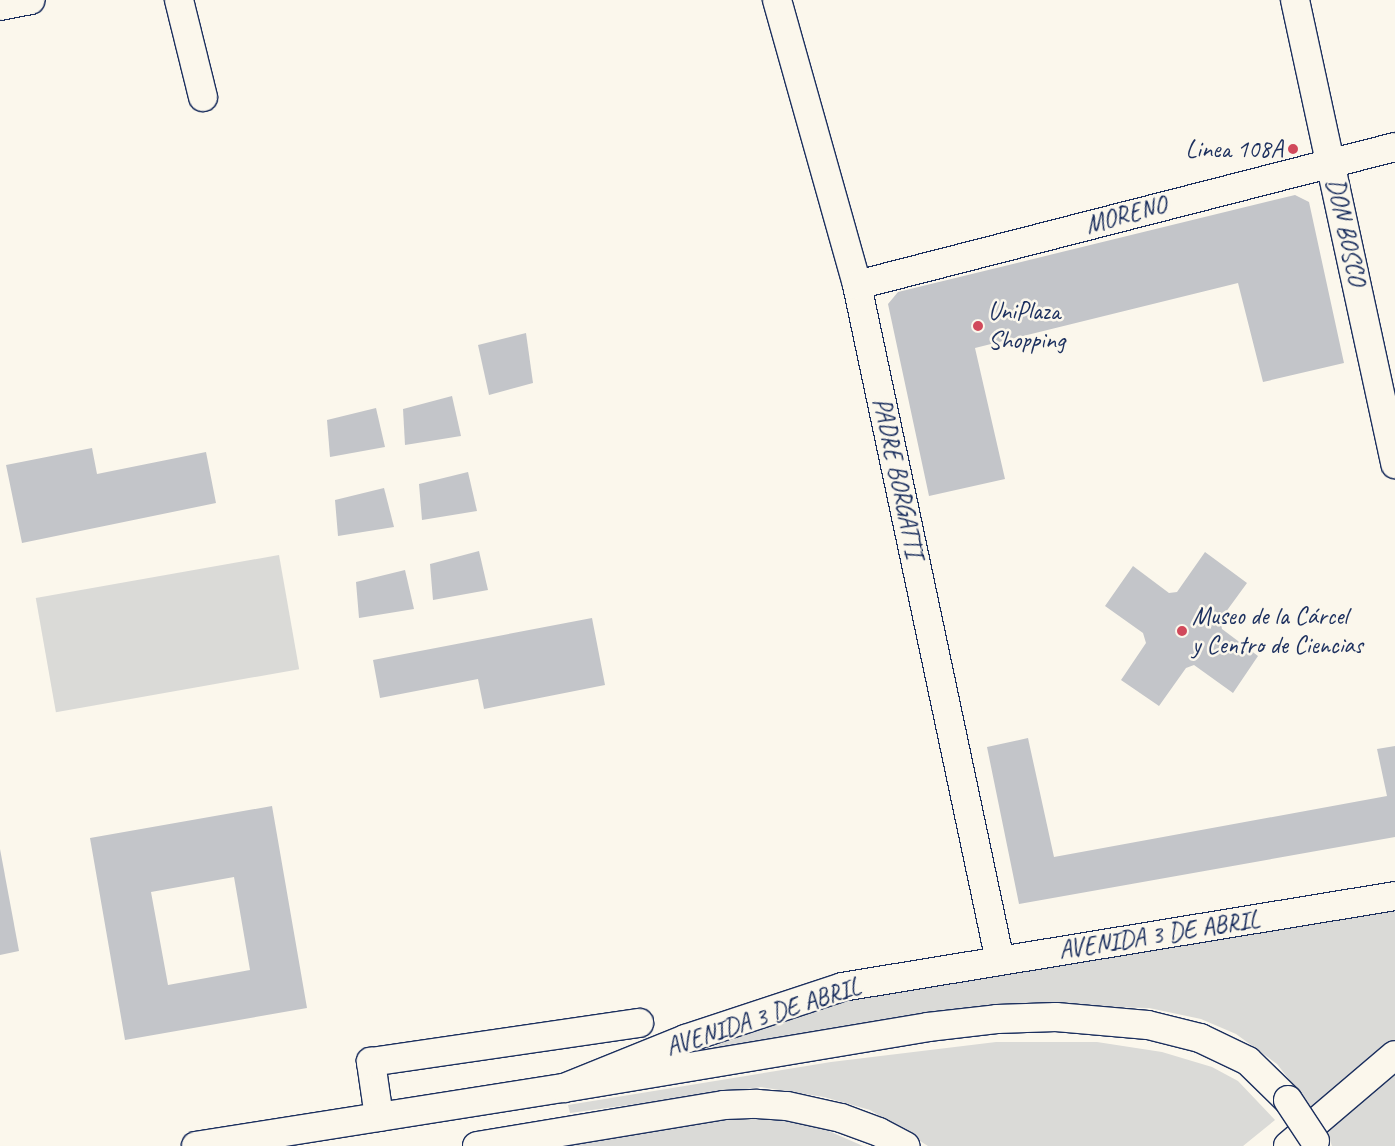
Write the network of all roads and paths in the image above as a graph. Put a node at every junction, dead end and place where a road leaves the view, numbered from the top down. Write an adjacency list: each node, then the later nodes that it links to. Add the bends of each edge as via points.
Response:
1 (30, 0): 5 (main road)
2 (179, 0): 6 (main road)
3 (777, 0): 9 (main road, PADRE BORGATTI)
4 (1295, 0): 8 (main road, DON BOSCO)
5 (0, 6)
6 (203, 97)
7 (1395, 147): 8 (main road, MORENO)
8 (1331, 162): 9 (main road, MORENO); 10 (main road, DON BOSCO)
9 (857, 285): 13 (main road, PADRE BORGATTI)
10 (1388, 393): 11 (main road, DON BOSCO)
11 (1395, 464)
12 (1395, 896): 13 (main road, AVENIDA 3 DE ABRIL)
13 (1000, 961): 16 (main road, AVENIDA 3 DE ABRIL, via 842,987 685,1039)
14 (639, 1023): 17 (main road, via 371,1062)
15 (1395, 1055): 22 (main road)
16 (564, 1088): 17 (main road, AVENIDA 3 DE ABRIL); 18 (main road, bridge, via 928,1027 997,1019 1056,1017 1148,1025 1200,1038 1248,1061 1288,1100)
17 (379, 1117): 19 (main road, AVENIDA 3 DE ABRIL)
18 (1317, 1143)
19 (196, 1146)
20 (477, 1146): 21 (main road, via 724,1105 757,1104 787,1106 842,1118)
21 (904, 1146)
22 (1288, 1146)

